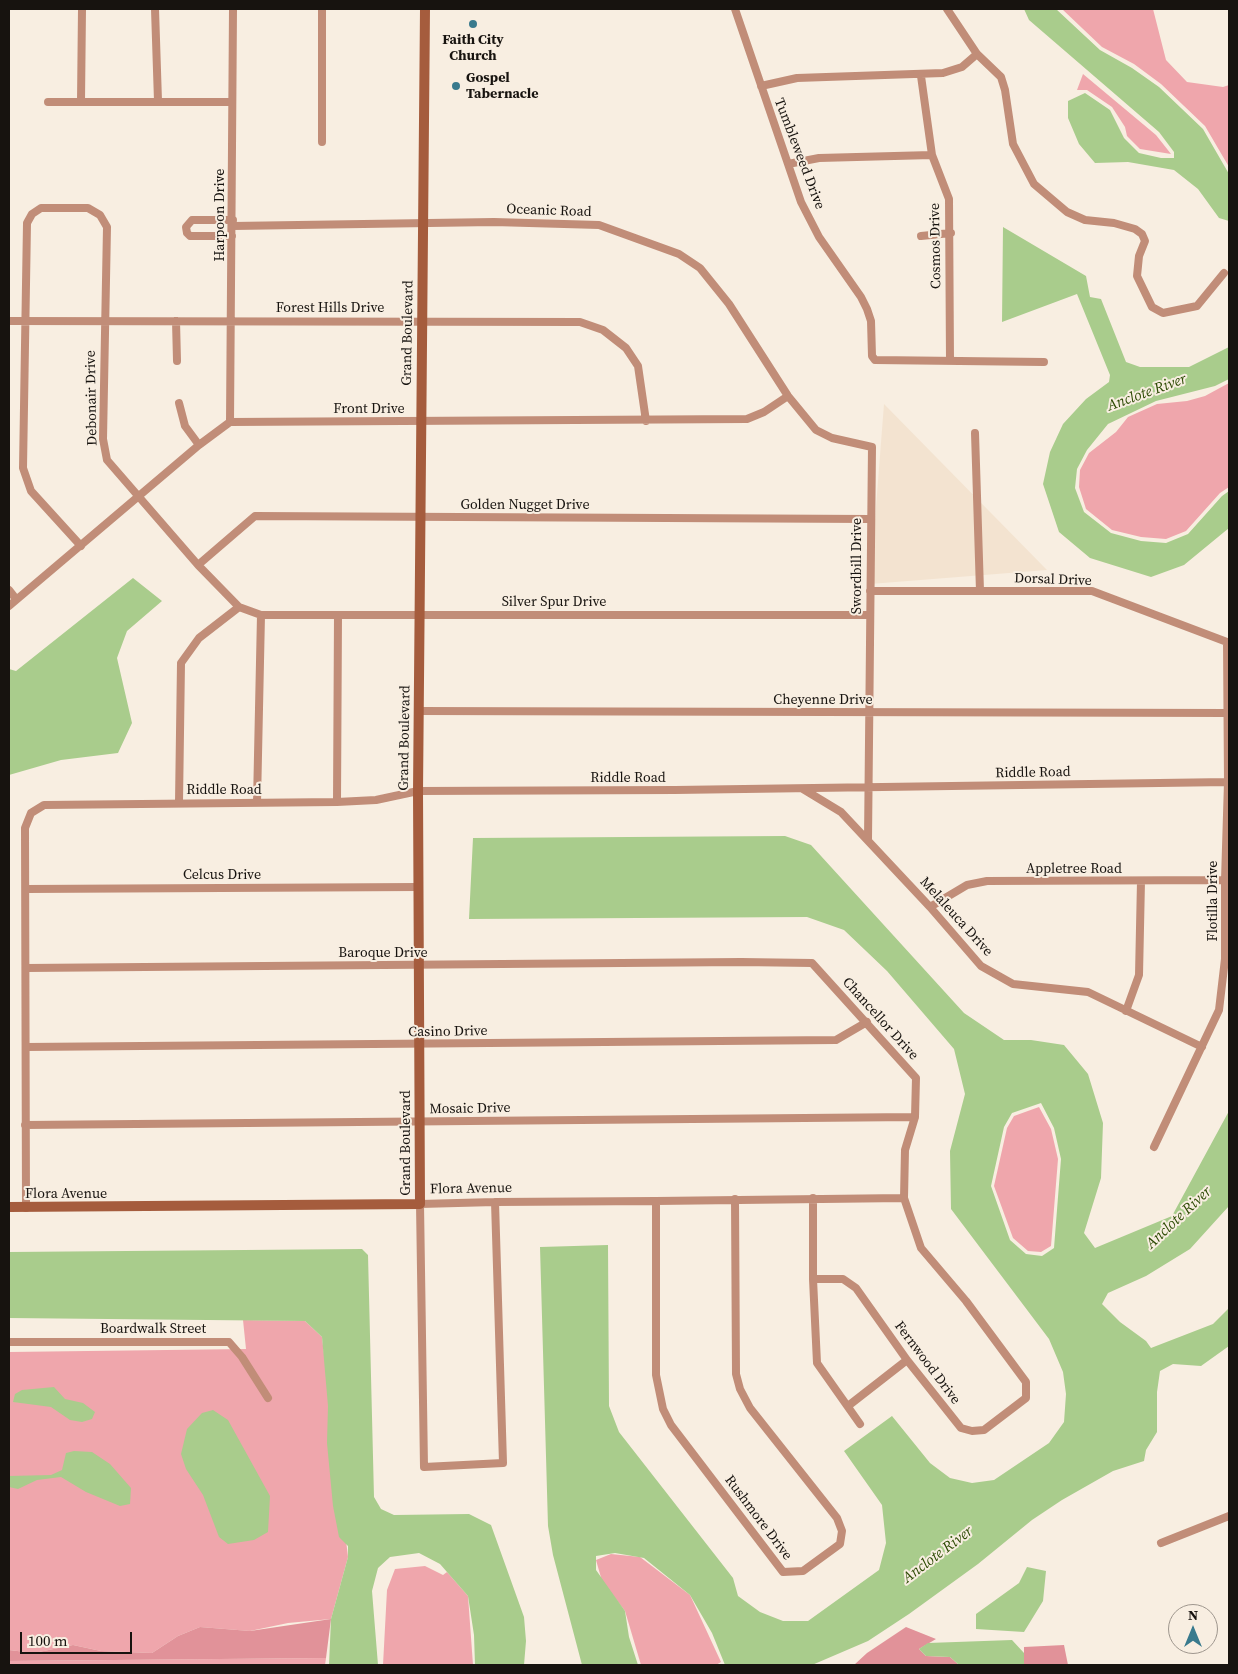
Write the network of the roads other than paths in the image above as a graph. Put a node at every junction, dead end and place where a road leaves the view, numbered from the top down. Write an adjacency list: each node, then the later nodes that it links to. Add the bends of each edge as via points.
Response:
1 (82, 9): 11 (street)
2 (155, 9): 12 (street)
3 (233, 9): 14 (street, Harpoon Drive)
4 (322, 9): 15 (street)
5 (425, 9): 19 (street, Grand Boulevard)
6 (735, 9): 10 (street, Tumbleweed Drive)
7 (947, 9): 8 (street)
8 (978, 54): 9 (street, via 962,67); 23 (street, via 1001,77 1012,144 1034,184 1067,212 1084,220 1114,223 1142,234 1145,241 1136,268 1152,307 1163,313 1197,306)
9 (921, 76): 10 (street, via 797,78); 16 (street, Cosmos Drive)
10 (761, 86): 17 (street, Tumbleweed Drive)
11 (81, 101): 12 (street); 13 (street)
12 (158, 101): 14 (street)
13 (48, 102)
14 (232, 102): 18 (street, Harpoon Drive)
15 (322, 142)
16 (932, 155): 17 (street, via 819,158); 20 (street, Cosmos Drive, via 949,199)
17 (788, 164): 31 (street, Tumbleweed Drive, via 801,202 819,237 867,309 871,321 872,356 879,361)
18 (232, 223): 19 (street, Oceanic Road); 21 (street, Harpoon Drive); 21 (street, Oceanic Road, via 192,220 186,227 190,236)
19 (423, 225): 25 (street, Grand Boulevard); 33 (street, Oceanic Road, via 494,222 599,225 678,254 700,268 729,304)
20 (951, 233): 22 (street); 31 (street, Cosmos Drive)
21 (232, 236): 28 (street, Harpoon Drive)
22 (921, 236)
23 (1224, 273)
24 (25, 320): 26 (street, Forest Hills Drive); 29 (street, Forest Hills Drive); 29 (street, Debonair Drive, via 27,223 32,214 40,208 88,208 100,215 107,228); 43 (street, via 25,478 31,491)
25 (421, 320): 28 (street, Forest Hills Drive); 35 (street, Forest Hills Drive, via 580,322 603,330 626,348 638,366); 37 (street, Grand Boulevard)
26 (9, 321)
27 (176, 321): 28 (street, Forest Hills Drive); 29 (street, Forest Hills Drive); 30 (street)
28 (231, 321): 36 (street, Harpoon Drive)
29 (105, 322): 40 (street, Debonair Drive, via 103,439 107,460)
30 (177, 361)
31 (950, 361): 32 (street)
32 (1044, 362)
33 (788, 396): 35 (street, Front Drive, via 747,419); 42 (street, Swordbill Drive, via 816,430 832,438 872,447)
34 (179, 402): 39 (street, via 185,426)
35 (646, 421): 37 (street, Front Drive)
36 (230, 422): 37 (street, Front Drive); 39 (street)
37 (421, 422): 41 (street, Grand Boulevard)
38 (975, 433): 47 (street)
39 (199, 445): 40 (street)
40 (138, 498): 43 (street); 44 (street, Debonair Drive)
41 (421, 517): 42 (street, Golden Nugget Drive); 44 (street, Golden Nugget Drive, via 256,516); 51 (street, Grand Boulevard)
42 (870, 519): 46 (street, Swordbill Drive)
43 (81, 546): 48 (street)
44 (198, 565): 50 (street, Debonair Drive)
45 (9, 590): 48 (street)
46 (870, 591): 47 (street, Dorsal Drive); 54 (street, Swordbill Drive)
47 (980, 591): 55 (street, Dorsal Drive, via 1092,591)
48 (16, 599): 49 (street)
49 (9, 606)
50 (239, 607): 52 (street, Silver Spur Drive); 63 (street, via 199,638 181,663)
51 (421, 614): 53 (street, Silver Spur Drive); 54 (street, Silver Spur Drive); 56 (street, Grand Boulevard)
52 (261, 615): 53 (street, Silver Spur Drive); 64 (street)
53 (338, 615): 65 (street)
54 (870, 615): 58 (street, Swordbill Drive)
55 (1227, 642): 57 (street, Flotilla Drive)
56 (419, 711): 58 (street, Cheyenne Drive); 62 (street, Grand Boulevard)
57 (1227, 712): 58 (street, Cheyenne Drive); 59 (street, Flotilla Drive)
58 (868, 713): 61 (street, Swordbill Drive)
59 (1228, 782): 61 (street, Riddle Road); 67 (street, Flotilla Drive)
60 (801, 788): 61 (street, Riddle Road); 62 (street, Riddle Road); 66 (street, Melaleuca Drive, via 842,812)
61 (870, 788): 66 (street, Swordbill Drive)
62 (418, 791): 65 (street, Riddle Road, via 376,800); 69 (street, Grand Boulevard)
63 (179, 802): 64 (street, Riddle Road); 70 (street, Riddle Road, via 44,805 32,813 25,828)
64 (257, 802): 65 (street, Riddle Road)
65 (337, 802)
66 (868, 840): 71 (street, Melaleuca Drive)
67 (1225, 880): 68 (street, Appletree Road); 79 (street, Flotilla Drive, via 1225,959 1219,1010)
68 (1141, 881): 71 (street, Appletree Road, via 987,881 967,885); 75 (street, via 1138,975)
69 (418, 887): 70 (street, Celcus Drive); 73 (street, Grand Boulevard)
70 (26, 889): 74 (street)
71 (930, 907): 75 (street, Melaleuca Drive, via 981,966 1013,984 1088,992)
72 (741, 962): 73 (street, Baroque Drive); 76 (street, Chancellor Drive, via 812,963)
73 (418, 965): 74 (street, Baroque Drive); 77 (street, Grand Boulevard)
74 (26, 968): 78 (street)
75 (1126, 1011): 79 (street, Melaleuca Drive)
76 (866, 1022): 77 (street, Casino Drive, via 836,1040); 80 (street, Chancellor Drive, via 916,1078)
77 (420, 1045): 78 (street, Casino Drive); 81 (street, Grand Boulevard)
78 (26, 1047): 82 (street)
79 (1202, 1047): 83 (street, Flotilla Drive)
80 (915, 1118): 81 (street, Mosaic Drive); 85 (street, Chancellor Drive, via 905,1150)
81 (421, 1122): 82 (street, Mosaic Drive); 89 (street, Grand Boulevard)
82 (25, 1125): 91 (street)
83 (1154, 1147)
84 (813, 1198): 85 (street, Flora Avenue); 86 (street, Flora Avenue); 92 (street)
85 (904, 1198): 96 (street, Chancellor Drive, via 921,1248 966,1301 1026,1382)
86 (734, 1200): 88 (street, Flora Avenue); 88 (street, Rushmore Drive, via 736,1374 740,1389 750,1408 837,1518 842,1531 840,1544 803,1571 783,1572 671,1426 663,1409 656,1375)
87 (495, 1202): 88 (street, Flora Avenue); 89 (street, Flora Avenue); 89 (street, Grand Boulevard, via 504,1463 424,1468)
88 (656, 1202)
89 (420, 1204): 91 (street, Flora Avenue)
90 (9, 1208): 91 (street, Flora Avenue)
91 (26, 1208)
92 (813, 1279): 94 (street, Fernwood Drive, via 843,1279 856,1288); 97 (street, via 817,1363)
93 (9, 1342): 95 (street, Boardwalk Street, via 228,1342 242,1357)
94 (907, 1360): 96 (street, Fernwood Drive, via 961,1428 984,1430); 97 (street)
95 (268, 1398)
96 (1026, 1398)
97 (848, 1406): 98 (street)
98 (860, 1424)
99 (1229, 1516): 100 (street)
100 (1161, 1543)

